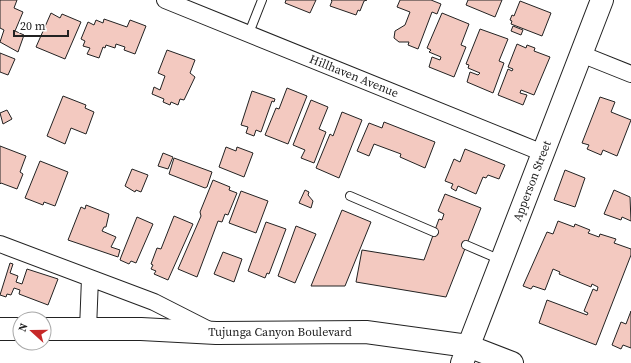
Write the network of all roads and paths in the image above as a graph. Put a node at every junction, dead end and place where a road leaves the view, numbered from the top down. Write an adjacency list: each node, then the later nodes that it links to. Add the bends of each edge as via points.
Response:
1 (262, 0): 4 (lane)
2 (602, 0): 5 (street, Apperson Street)
3 (175, 2): 4 (street, Hillhaven Avenue)
4 (249, 33): 7 (street, Hillhaven Avenue)
5 (581, 54): 6 (street); 7 (street, Apperson Street)
6 (631, 74)
7 (543, 153): 12 (street, Apperson Street)
8 (350, 196): 9 (lane)
9 (434, 232)
10 (0, 244): 13 (street)
11 (466, 245): 12 (lane)
12 (501, 261): 19 (street, Apperson Street)
13 (90, 278): 17 (street); 18 (street, via 154,302)
14 (0, 329): 15 (street)
15 (12, 329)
16 (52, 329): 17 (street, Tujunga Canyon Boulevard)
17 (88, 329): 18 (street, Tujunga Canyon Boulevard)
18 (216, 333): 19 (street, Tujunga Canyon Boulevard, via 366,332)
19 (465, 355): 20 (street, Tujunga Canyon Boulevard)
20 (512, 363)

